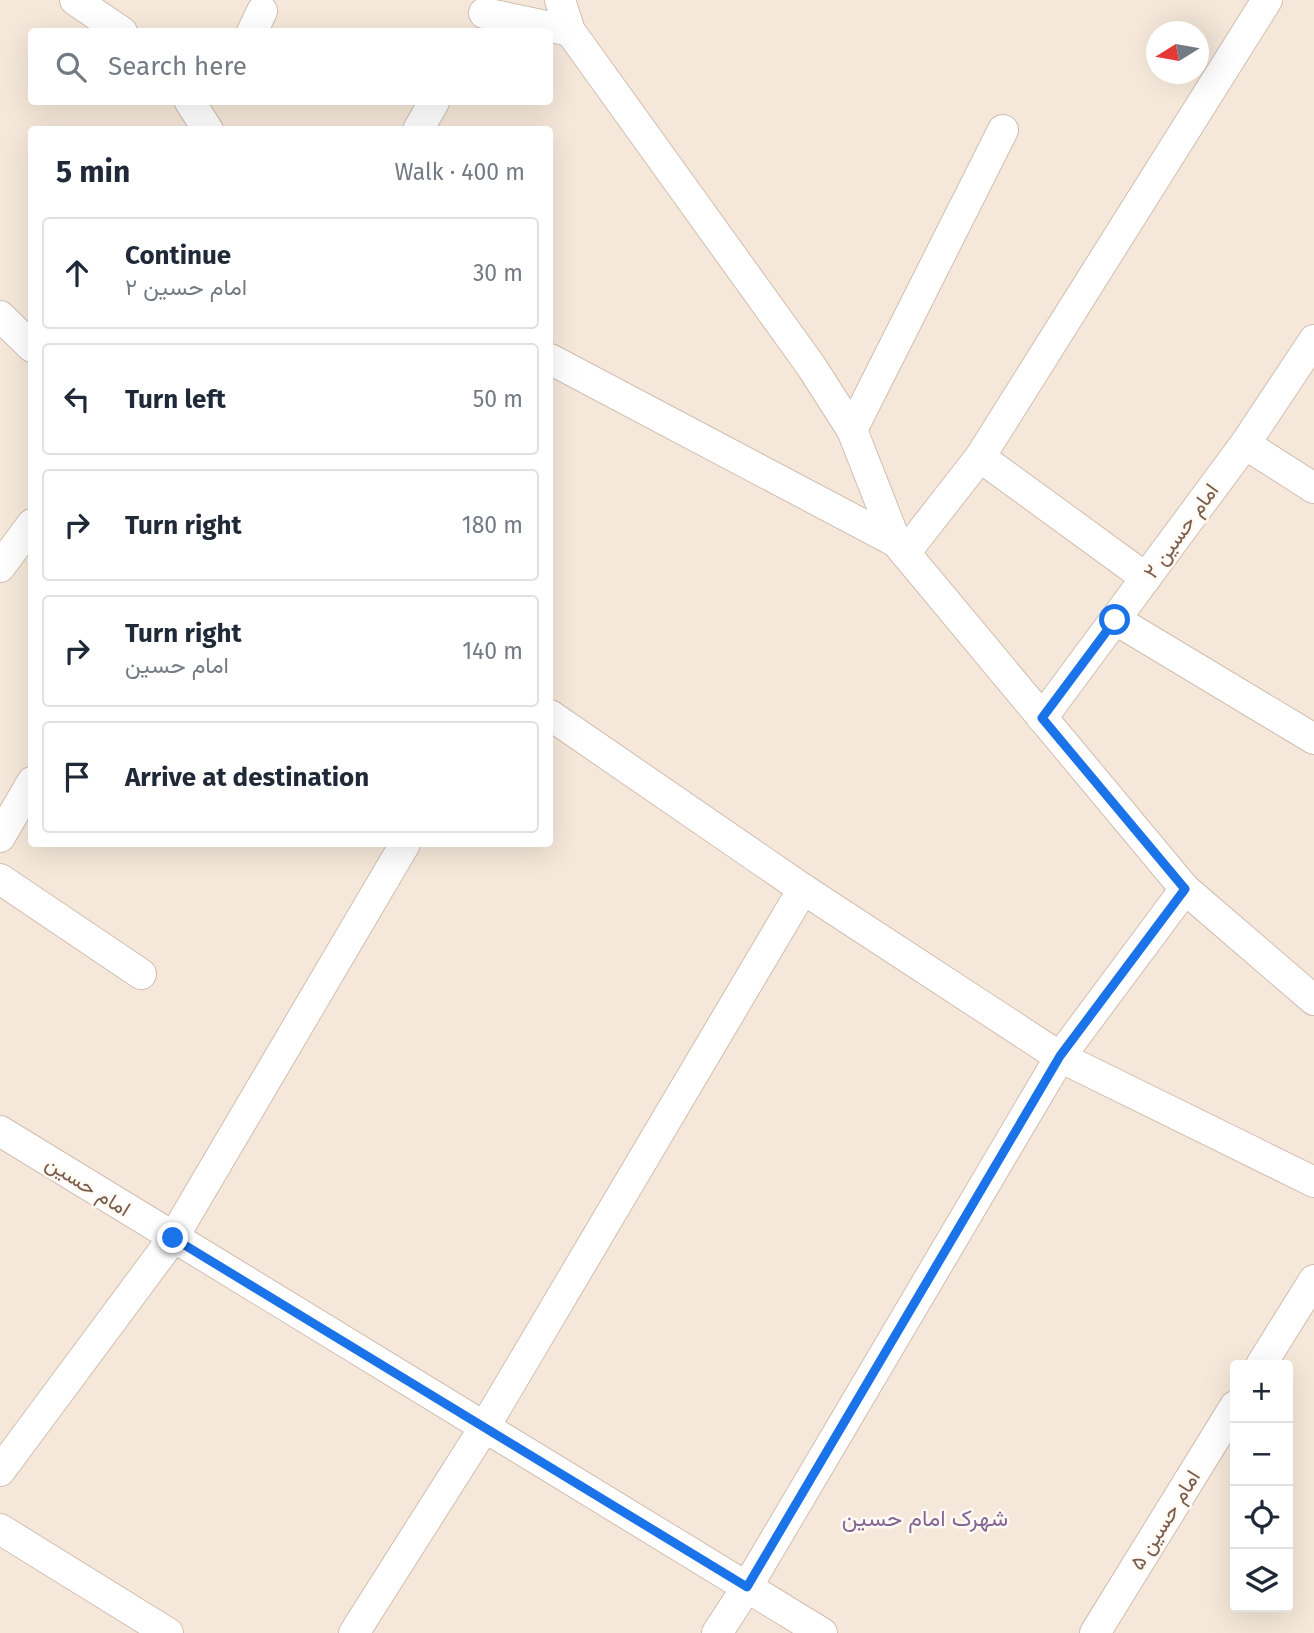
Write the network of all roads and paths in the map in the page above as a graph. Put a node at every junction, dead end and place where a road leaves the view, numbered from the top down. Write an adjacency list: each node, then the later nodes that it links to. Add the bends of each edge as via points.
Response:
1 (75, 0): 5 (street)
2 (560, 0): 6 (street)
3 (1267, 0): 20 (street)
4 (483, 15): 6 (street)
5 (116, 28)
6 (570, 31): 18 (street)
7 (192, 105): 10 (street)
8 (220, 105): 11 (street)
9 (432, 105): 12 (street)
10 (206, 126)
11 (209, 126)
12 (420, 126)
13 (1003, 130): 18 (street)
14 (0, 316): 16 (street)
15 (1314, 340): 19 (street, امام حسین ۲)
16 (28, 343)
17 (553, 361): 23 (street)
18 (852, 430): 23 (street)
19 (1245, 444): 21 (street); 25 (street, امام حسین ۲)
20 (980, 457): 23 (street); 25 (street)
21 (1314, 488)
22 (28, 529): 24 (street)
23 (900, 547): 28 (street)
24 (0, 566)
25 (1146, 578): 26 (street, امام حسین ۲)
26 (1115, 620): 28 (street, امام حسین ۲); 29 (street)
27 (553, 717): 35 (street)
28 (1042, 718): 34 (street)
29 (1314, 739)
30 (28, 789): 31 (street)
31 (0, 836)
32 (403, 847): 41 (street)
33 (0, 879): 36 (street)
34 (1185, 889): 37 (street); 38 (street)
35 (803, 890): 38 (street); 45 (street)
36 (141, 974)
37 (1308, 984)
38 (1060, 1056): 40 (street); 48 (street)
39 (0, 1131): 41 (street, امام حسین)
40 (1314, 1182)
41 (173, 1238): 45 (street, امام حسین); 46 (street)
42 (1314, 1280): 43 (street)
43 (1264, 1360)
44 (1230, 1414): 53 (street, امام حسین ۵)
45 (484, 1428): 48 (street, امام حسین); 50 (street)
46 (0, 1471)
47 (0, 1529): 49 (street)
48 (747, 1587): 51 (street); 52 (street, امام حسین)
49 (169, 1633)
50 (354, 1633)
51 (717, 1633)
52 (822, 1633)
53 (1095, 1633)

